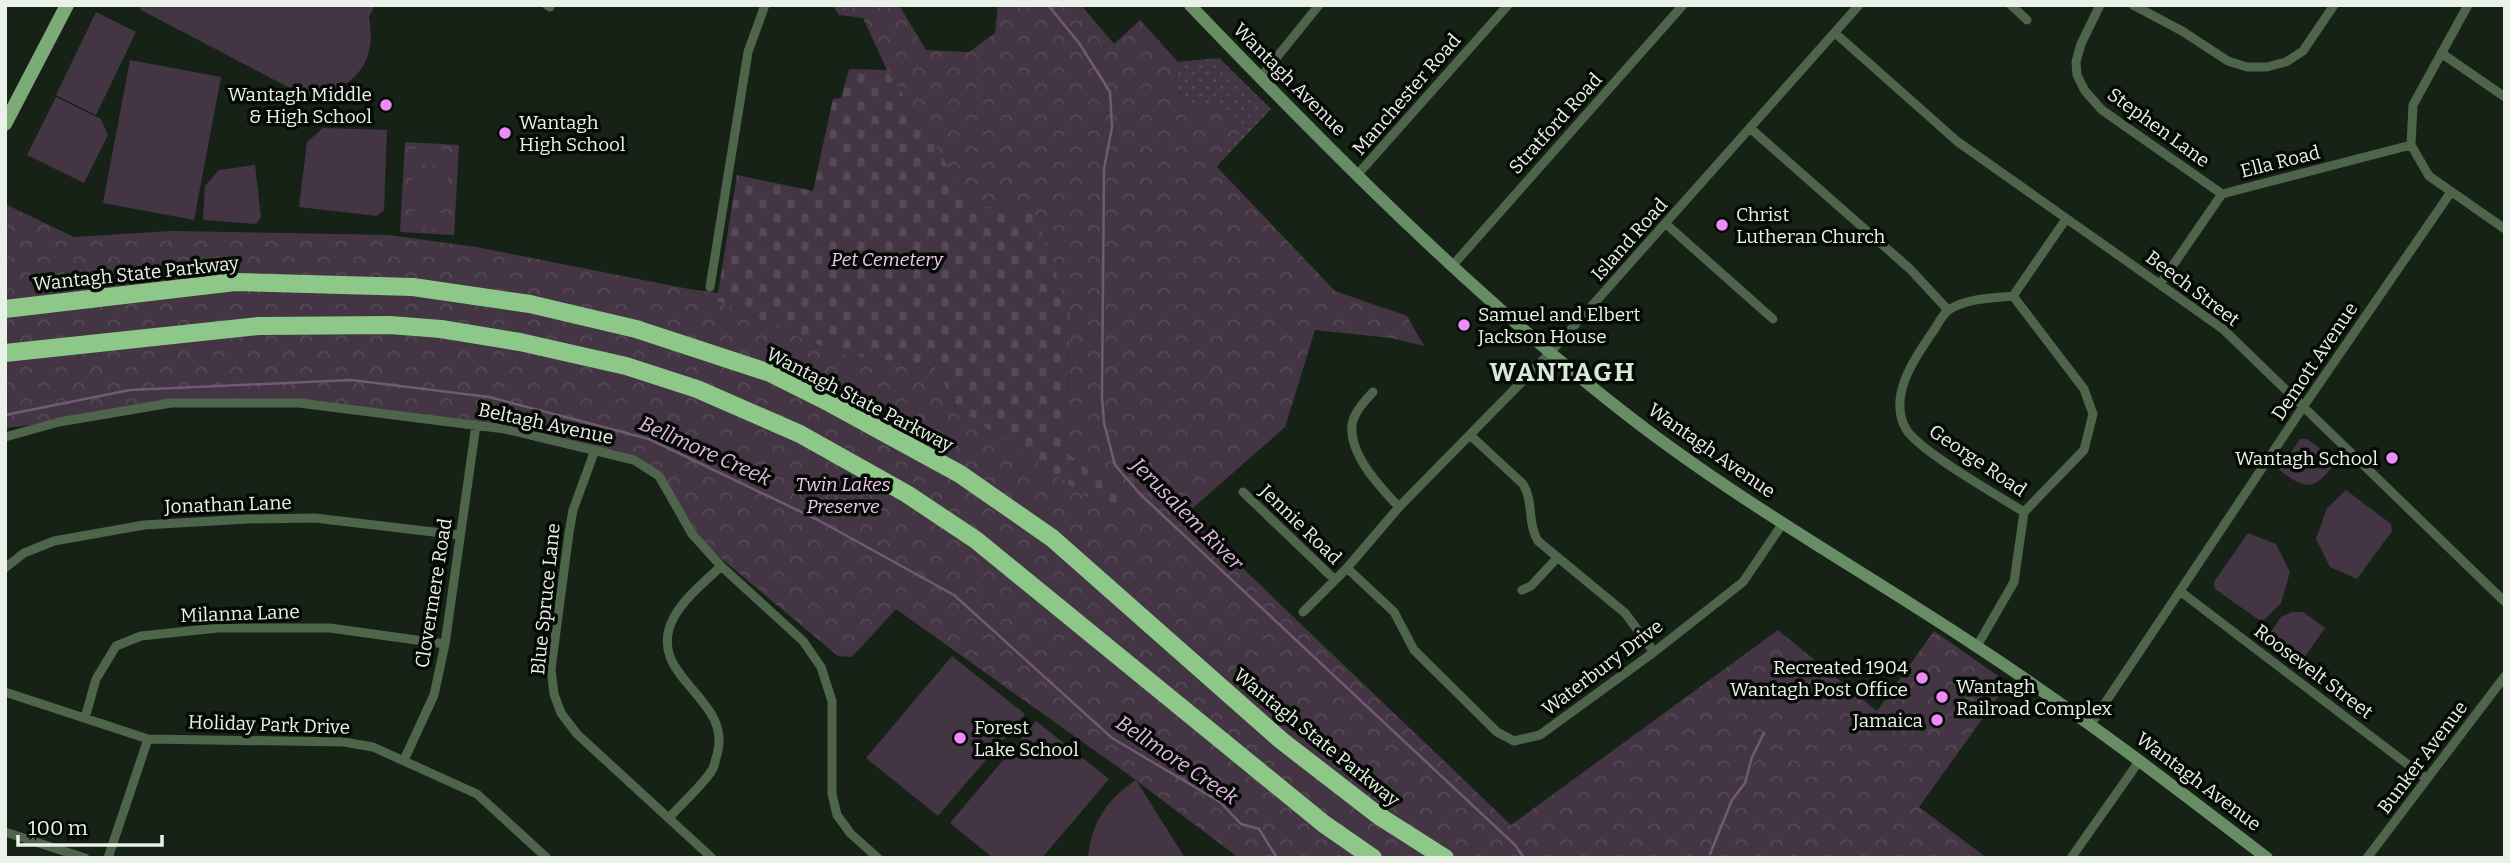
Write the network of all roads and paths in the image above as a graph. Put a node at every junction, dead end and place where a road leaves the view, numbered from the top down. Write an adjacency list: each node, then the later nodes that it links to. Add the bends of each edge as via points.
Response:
1 (67, 5): 18 (main road)
2 (765, 5): 29 (street, via 748,51)
3 (1190, 5): 16 (main road, Wantagh Avenue)
4 (1319, 5): 16 (street)
5 (1508, 5): 21 (street, Manchester Road)
6 (1683, 5): 27 (street, Stratford Road)
7 (1859, 5): 14 (street, Island Road)
8 (2011, 5): 13 (street)
9 (2101, 5): 23 (street, Stephen Lane, via 2076,62 2085,92 2102,110)
10 (2133, 5): 11 (street, via 2228,61 2247,67 2286,62 2303,51)
11 (2333, 5)
12 (2468, 5): 15 (street)
13 (2027, 20)
14 (1835, 33): 19 (street, Island Road); 24 (street, Beech Street, via 1958,142)
15 (2441, 53): 17 (street); 20 (street, via 2413,105)
16 (1259, 78): 21 (main road, Wantagh Avenue)
17 (2505, 97)
18 (6, 120)
19 (1750, 128): 25 (street, Island Road); 32 (street, via 1910,269)
20 (2412, 145): 22 (street, via 2429,176); 23 (street, Ella Road)
21 (1358, 174): 27 (main road, Wantagh Avenue)
22 (2451, 192): 26 (street); 37 (street, Demott Avenue)
23 (2222, 194): 28 (street, Ella Road)
24 (2066, 219): 28 (street, Beech Street); 30 (street)
25 (1666, 224): 33 (street); 35 (street, Island Road)
26 (2505, 229)
27 (1453, 265): 35 (main road, Wantagh Avenue)
28 (2161, 285): 37 (street, Beech Street, via 2223,329)
29 (710, 287)
30 (2013, 296): 32 (street); 44 (street, via 2084,388 2093,414 2084,450)
31 (5, 309): 75 (highway, Wantagh State Parkway, via 234,282 413,287 530,303 636,329 770,373 960,474 1052,538 1282,741 1379,816)
32 (1948, 310): 44 (street, George Road, via 1914,359 1900,394 1905,428 1921,445)
33 (1773, 319)
34 (5, 353): 74 (highway, via 259,326 390,325 520,342 626,366 697,389 800,434 907,494 976,540 1324,824)
35 (1549, 353): 39 (street, Island Road); 45 (main road, Wantagh Avenue, via 1637,423)
36 (1373, 392): 43 (street, via 1357,410 1353,437 1374,480)
37 (2303, 407): 53 (street, Demott Avenue); 54 (street, Beech Street)
38 (476, 425): 40 (street, Beltagh Avenue, via 299,403 171,403 59,422); 41 (street, Beltagh Avenue); 46 (street, Clovermere Road)
39 (1471, 435): 43 (street, Island Road); 47 (street, via 1523,484 1534,535)
40 (5, 437)
41 (595, 450): 48 (street, Beltagh Avenue, via 634,460 659,476 692,534); 67 (street, Blue Spruce Lane, via 569,533 551,669 554,694 577,734)
42 (1243, 492): 51 (street, Jennie Road)
43 (1399, 507): 50 (street, Island Road)
44 (2025, 512): 57 (street, via 2014,582)
45 (1783, 523): 57 (main road, Wantagh Avenue); 58 (street, Waterbury Drive, via 1743,582)
46 (459, 535): 49 (street, Jonathan Lane, via 315,518 144,525 54,541 24,553); 56 (street, Clovermere Road)
47 (1557, 558): 52 (street); 58 (street, via 1625,613)
48 (721, 566): 67 (street, via 684,602 669,631 667,649 673,667 712,711 720,742 712,770); 73 (street, Beltagh Avenue, via 803,641 821,667 832,701 832,794 837,815)
49 (5, 568)
50 (1347, 568): 51 (street, Island Road); 58 (street, Waterbury Drive, via 1394,612 1414,650 1497,732 1514,741 1540,735)
51 (1335, 580): 55 (street, Island Road)
52 (1522, 590)
53 (2181, 592): 62 (street, Demott Avenue); 66 (street, Roosevelt Street)
54 (2505, 602)
55 (1303, 612)
56 (445, 644): 61 (street, Milanna Lane, via 330,628 218,628 141,636 116,646 96,680); 64 (street, Clovermere Road, via 434,695)
57 (1977, 646): 62 (main road, Wantagh Avenue)
58 (1654, 652)
59 (2505, 676): 66 (street, Bunker Avenue)
60 (5, 692): 61 (street, Holiday Park Drive)
61 (85, 718): 63 (street, Holiday Park Drive)
62 (2091, 724): 65 (main road, Wantagh Avenue)
63 (148, 739): 64 (street, Holiday Park Drive, via 344,741); 70 (street)
64 (404, 760): 71 (street, Holiday Park Drive, via 477,794)
65 (2140, 760): 76 (street); 77 (main road, Wantagh Avenue)
66 (2427, 779): 78 (street, Bunker Avenue)
67 (669, 818): 72 (street, Blue Spruce Lane)
68 (5, 832): 69 (street)
69 (85, 858)
70 (108, 858)
71 (547, 858)
72 (712, 858)
73 (878, 858)
74 (1373, 858)
75 (1445, 858)
76 (2071, 858)
77 (2267, 858)
78 (2367, 858)

